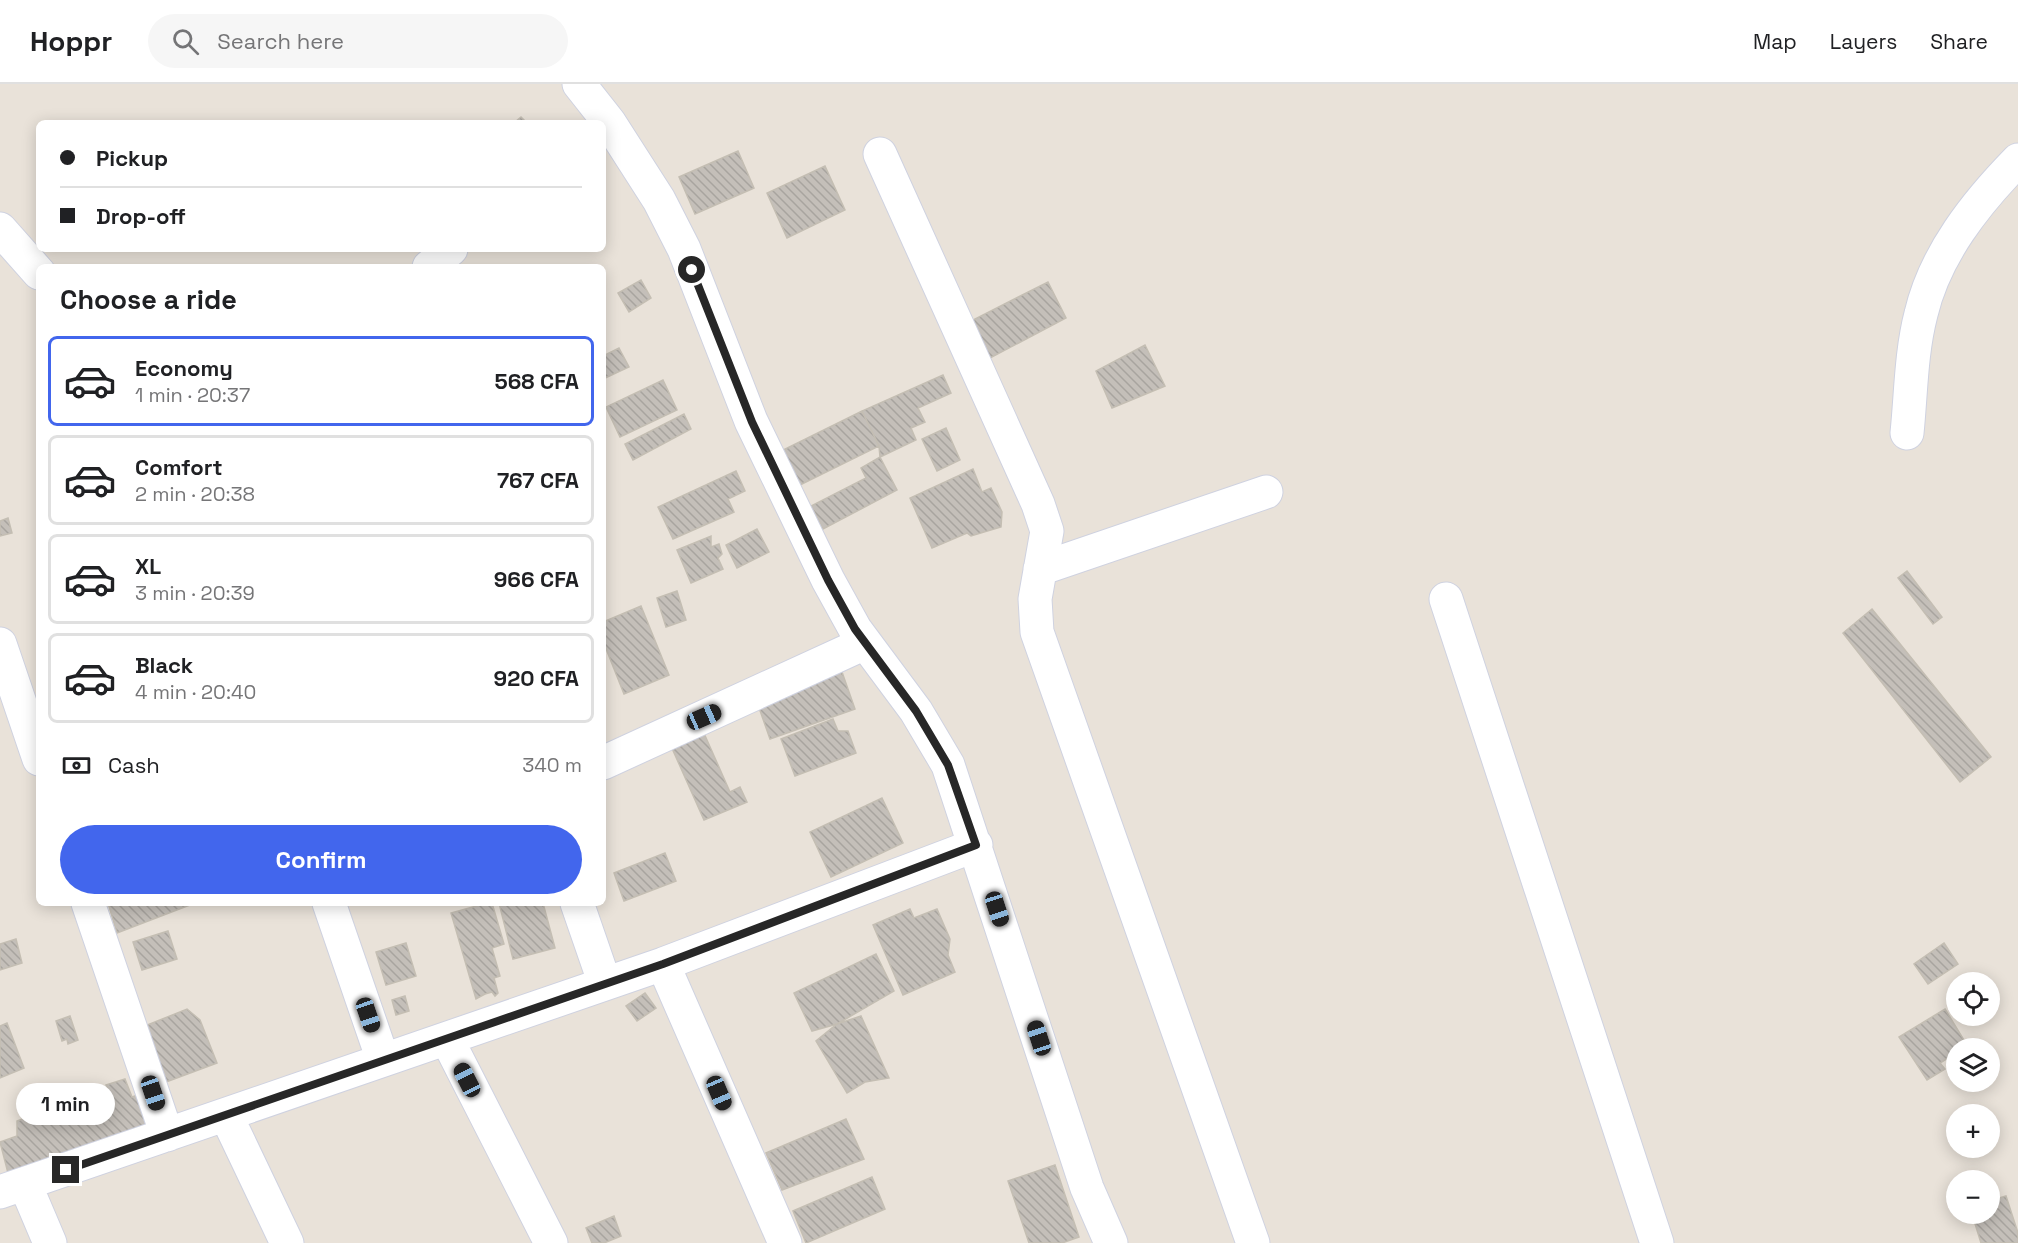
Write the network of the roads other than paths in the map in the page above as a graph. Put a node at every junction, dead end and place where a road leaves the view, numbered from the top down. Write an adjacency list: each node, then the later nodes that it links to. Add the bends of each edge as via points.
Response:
1 (579, 84): 2 (street)
2 (603, 120)
3 (606, 124): 14 (street, via 659,200 684,249 752,422 828,580)
4 (880, 154): 12 (street, via 1038,504 1047,531)
5 (2018, 160): 10 (street, via 1992,186 1951,243 1932,279 1920,315)
6 (0, 229): 9 (street)
7 (447, 252): 8 (street)
8 (433, 264)
9 (36, 270)
10 (1907, 433)
11 (1266, 492): 12 (street)
12 (1040, 569): 34 (street, via 1035,598 1037,632)
13 (1446, 599): 35 (street)
14 (865, 643): 17 (street); 18 (street, via 916,711 948,765)
15 (0, 644): 16 (street)
16 (36, 750)
17 (606, 762)
18 (976, 845): 22 (street); 33 (street, via 1087,1188)
19 (89, 906): 27 (street)
20 (330, 906): 25 (street)
21 (578, 906): 23 (street)
22 (663, 964): 23 (street); 32 (street)
23 (605, 984): 24 (street)
24 (447, 1039): 25 (street); 31 (street)
25 (383, 1060): 26 (street)
26 (226, 1114): 27 (street); 30 (street)
27 (167, 1135): 28 (street)
28 (13, 1188): 29 (street)
29 (50, 1243)
30 (287, 1243)
31 (550, 1243)
32 (785, 1243)
33 (1111, 1243)
34 (1253, 1243)
35 (1657, 1243)

